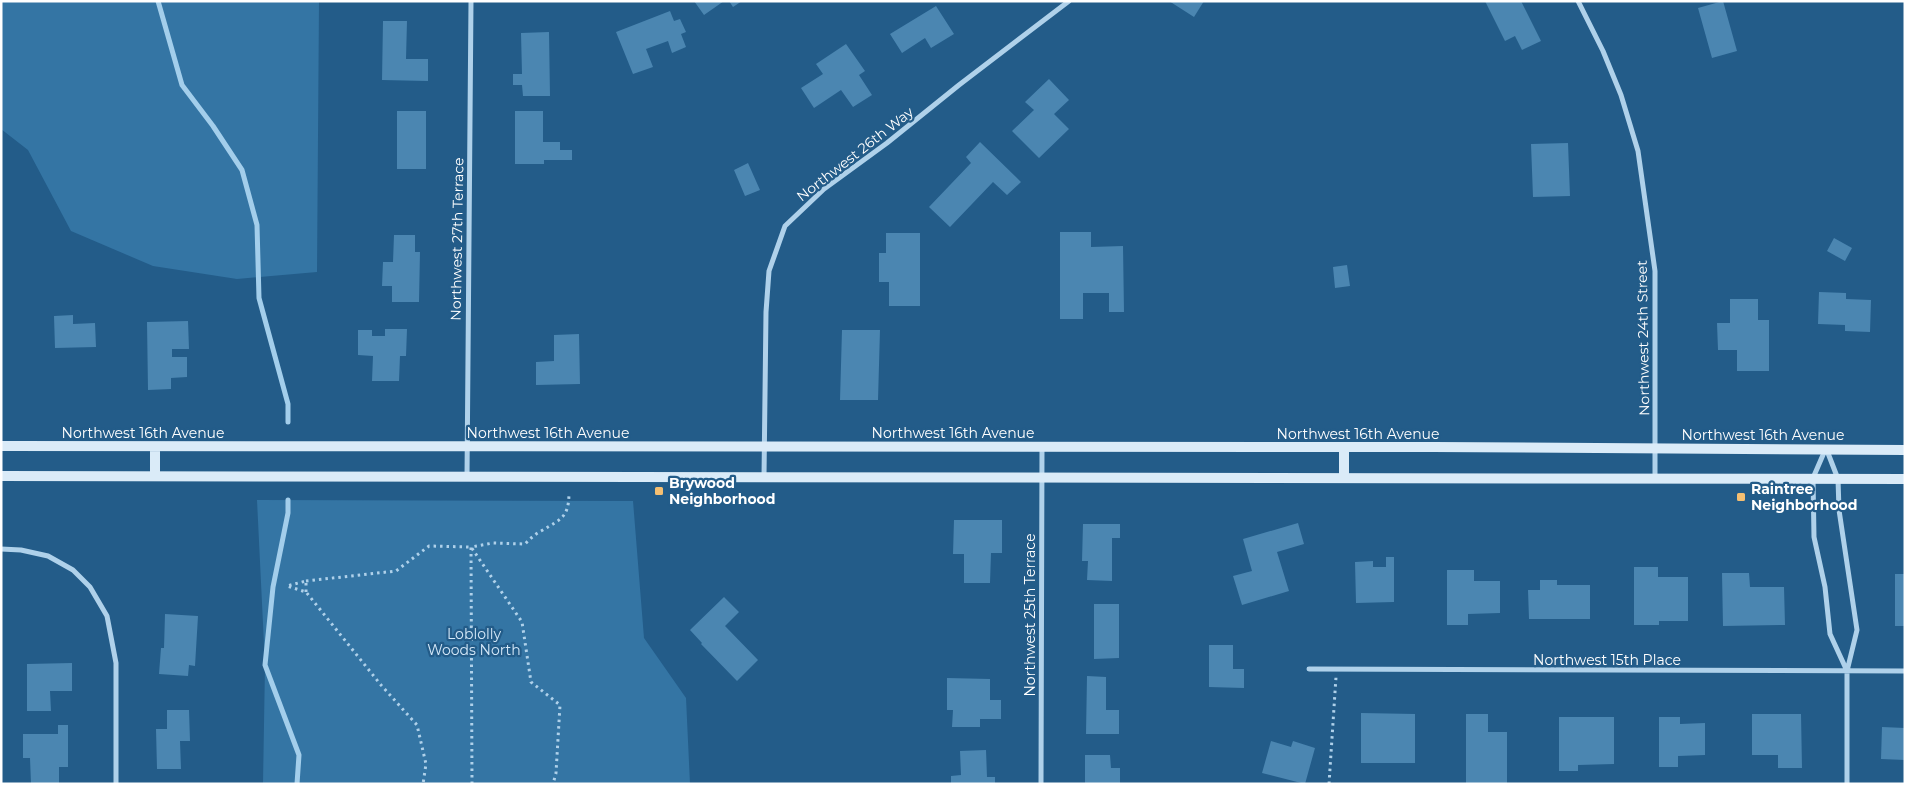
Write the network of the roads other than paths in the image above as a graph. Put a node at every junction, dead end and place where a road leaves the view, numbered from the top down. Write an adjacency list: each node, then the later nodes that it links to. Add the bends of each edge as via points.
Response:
1 (471, 1): 6 (street, Northwest 27th Terrace)
2 (1069, 1): 7 (street, Northwest 26th Way, via 824,189 785,226 769,271)
3 (1578, 1): 10 (street, Northwest 24th Street, via 1621,95 1638,151 1655,271)
4 (1, 446): 5 (main road, Northwest 16th Avenue)
5 (155, 447): 6 (main road, Northwest 16th Avenue); 14 (main road)
6 (466, 447): 7 (main road, Northwest 16th Avenue); 15 (street, Northwest 27th Terrace)
7 (765, 447): 8 (main road, Northwest 16th Avenue); 16 (street, Northwest 26th Way)
8 (1042, 447): 9 (main road, Northwest 16th Avenue); 17 (street, Northwest 25th Terrace)
9 (1344, 447): 10 (main road, Northwest 16th Avenue); 18 (main road)
10 (1654, 448): 11 (main road, Northwest 16th Avenue); 19 (street, Northwest 24th Street)
11 (1826, 448): 12 (main road, Northwest 16th Avenue); 20 (street); 21 (street)
12 (1905, 450)
13 (1, 476): 14 (main road)
14 (155, 476): 15 (main road)
15 (467, 476): 16 (main road)
16 (764, 476): 17 (main road)
17 (1042, 477): 18 (main road); 28 (street, Northwest 25th Terrace)
18 (1344, 477): 19 (main road)
19 (1654, 478): 20 (main road)
20 (1813, 478): 21 (main road); 25 (street, via 1814,537 1826,587 1830,634)
21 (1838, 479): 22 (main road); 25 (street, via 1839,510 1857,630)
22 (1905, 479)
23 (1, 550): 27 (street, via 21,550 48,556 73,570 90,587 107,616 116,663)
24 (1309, 670): 25 (street, Northwest 15th Place)
25 (1847, 671): 26 (street, Northwest 15th Place); 29 (street)
26 (1905, 671)
27 (116, 784)
28 (1041, 784)
29 (1847, 784)

